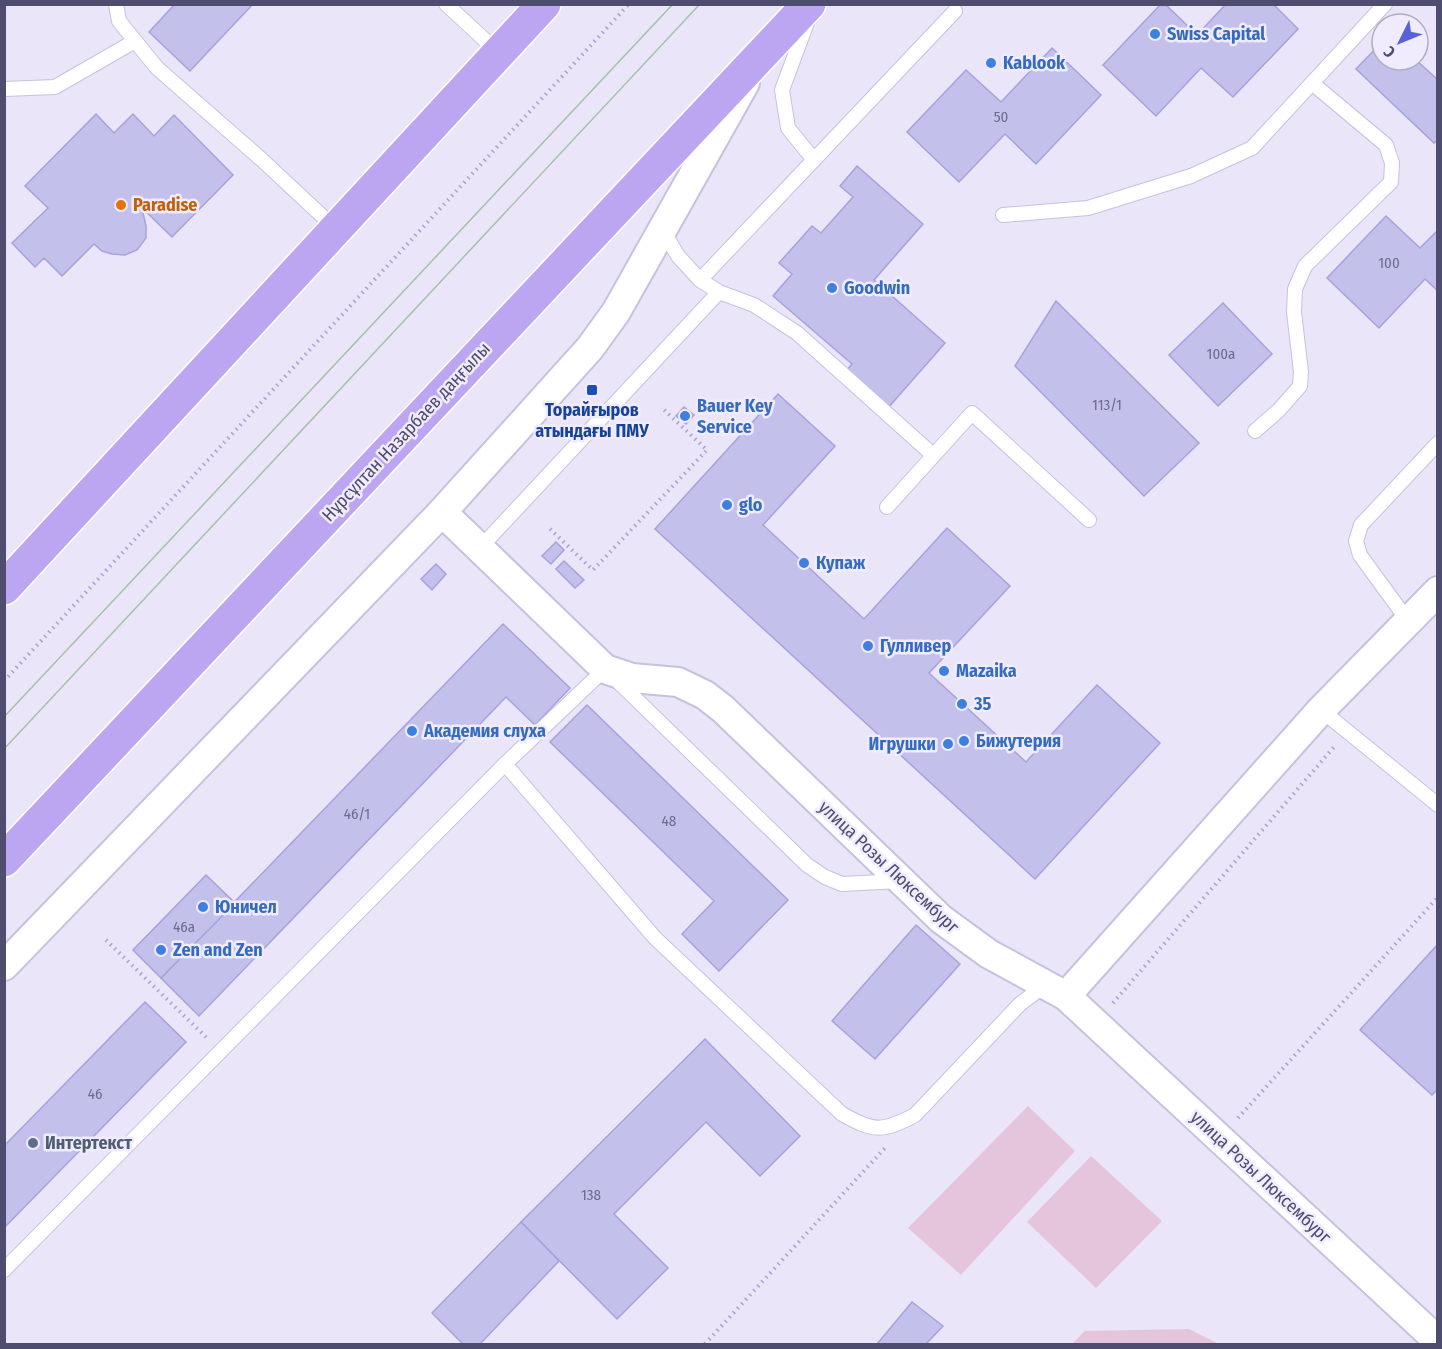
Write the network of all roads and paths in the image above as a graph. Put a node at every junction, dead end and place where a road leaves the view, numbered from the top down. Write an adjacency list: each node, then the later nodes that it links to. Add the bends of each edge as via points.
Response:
1 (116, 4): 8 (lane, via 120,21)
2 (446, 4): 10 (lane)
3 (544, 4): 10 (main road)
4 (628, 4): 32 (path)
5 (811, 4): 9 (main road, Нұрсұлтан Назарбаев даңғылы); 13 (lane, via 782,90 788,128)
6 (1385, 4): 11 (lane)
7 (954, 11): 13 (lane)
8 (135, 40): 12 (lane, via 55,87); 16 (lane, via 157,68)
9 (763, 52): 15 (street); 37 (main road, Нұрсұлтан Назарбаев даңғылы)
10 (499, 53): 16 (main road)
11 (1312, 82): 14 (lane, via 1252,148 1191,176 1088,208); 20 (lane, via 1386,146 1392,163 1390,182 1305,266 1295,289 1294,312 1300,386)
12 (4, 89)
13 (814, 160): 17 (lane)
14 (1003, 215)
15 (662, 228): 17 (lane, via 678,256); 24 (street, via 616,312 590,348)
16 (336, 229): 28 (main road)
17 (700, 280): 18 (lane)
18 (719, 292): 22 (lane, via 754,305 797,333); 27 (lane)
19 (661, 407): 26 (path, via 706,450 593,570)
20 (1255, 431)
21 (1437, 443): 30 (lane, via 1361,525 1356,541 1360,555)
22 (933, 455): 23 (lane); 25 (lane, via 972,413)
23 (886, 507)
24 (442, 512): 27 (street, улица Розы Люксембург); 41 (street)
25 (1089, 520)
26 (550, 529)
27 (480, 548): 31 (street, улица Розы Люксембург)
28 (4, 588)
29 (1437, 591): 30 (street)
30 (1408, 621): 33 (street)
31 (605, 669): 35 (lane); 38 (street, улица Розы Люксембург, via 632,678 678,682 705,695); 38 (lane, via 807,865 842,884)
32 (4, 681)
33 (1322, 710): 34 (lane); 42 (street)
34 (1348, 732): 36 (lane); 43 (path)
35 (505, 764): 44 (lane); 45 (lane, via 655,938 842,1114 879,1129)
36 (1437, 805)
37 (4, 860)
38 (900, 881): 42 (street, улица Розы Люксембург, via 965,938)
39 (1437, 897): 46 (path)
40 (106, 940): 44 (path)
41 (4, 966)
42 (1066, 996): 43 (street, улица Розы Люксембург); 45 (lane, via 1040,989 1020,1004)
43 (1095, 1024): 46 (street, улица Розы Люксембург)
44 (220, 1051): 47 (lane)
45 (915, 1115): 49 (path)
46 (1220, 1139): 48 (street, улица Розы Люксембург)
47 (4, 1270)
48 (1437, 1341)
49 (705, 1344)

